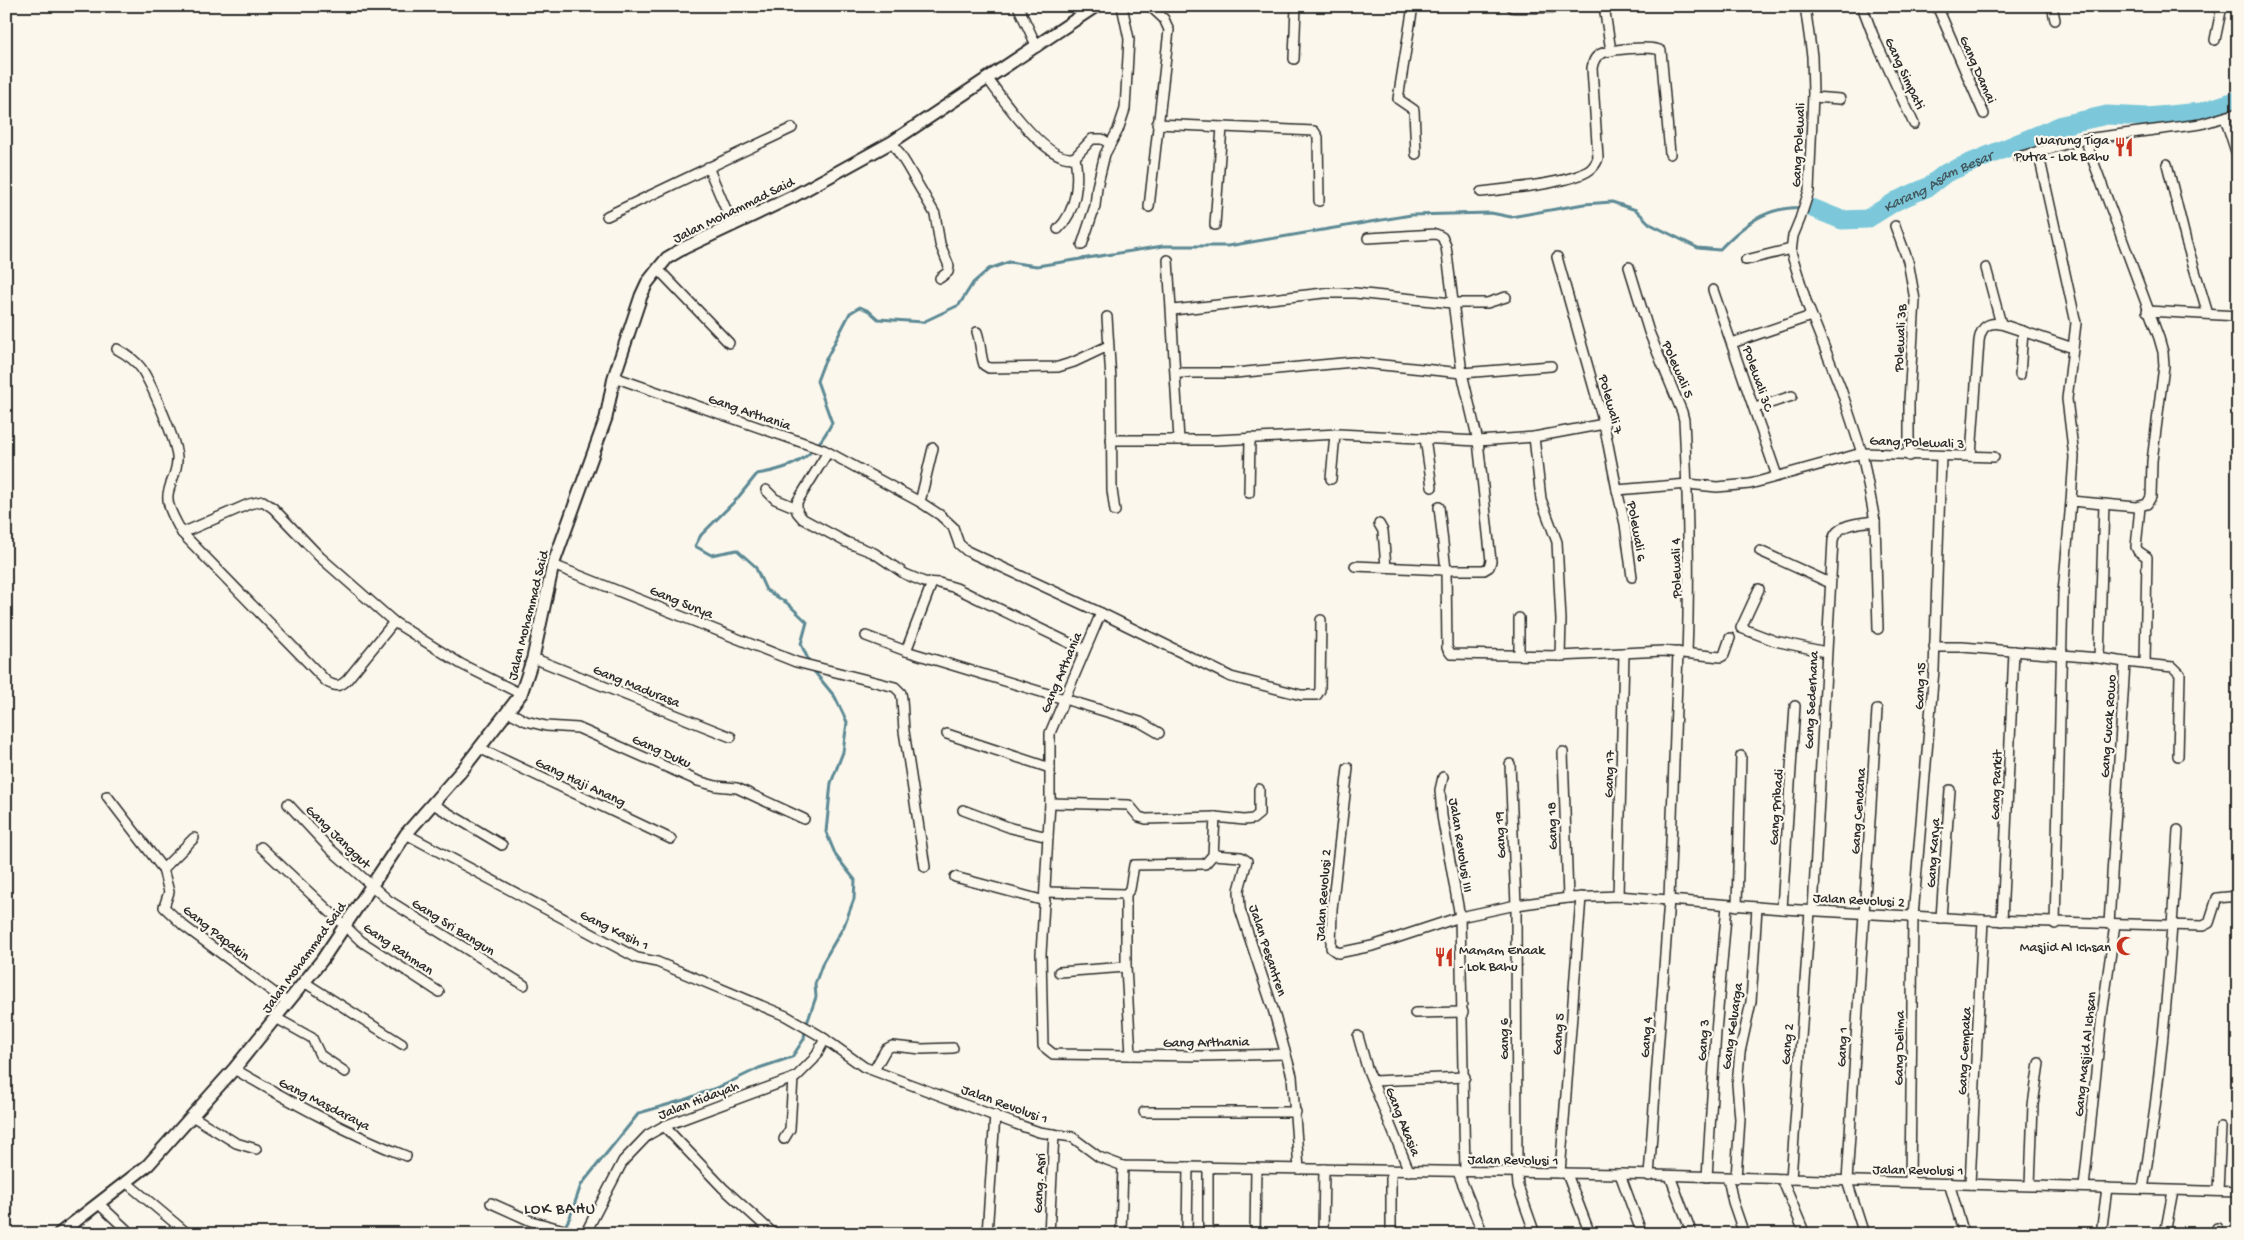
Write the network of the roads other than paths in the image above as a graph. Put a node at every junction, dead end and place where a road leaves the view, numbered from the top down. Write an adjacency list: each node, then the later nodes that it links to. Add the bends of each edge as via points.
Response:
1 (1018, 6): 18 (street)
2 (1096, 6): 18 (street, Jalan Mohammad Said)
3 (1122, 6): 33 (street, via 1129,39 1125,109)
4 (1150, 6): 15 (street, via 1153,11)
5 (1296, 6): 20 (street)
6 (1413, 6): 35 (street, via 1398,99 1414,110)
7 (1513, 6): 8 (street)
8 (1556, 6)
9 (1604, 6): 19 (street)
10 (1805, 6): 22 (street, Gang Polewali, via 1812,56)
11 (1862, 6): 28 (street, Gang Simpati)
12 (1937, 6): 25 (street, Gang Damai)
13 (2052, 6): 16 (street)
14 (2222, 6): 17 (street)
15 (1158, 9): 27 (street, via 1169,30)
16 (2056, 20)
17 (2215, 40)
18 (1037, 46): 21 (street, Jalan Mohammad Said)
19 (1611, 52): 36 (street, via 1648,48 1661,51); 42 (street, via 1599,55 1593,62 1598,158 1591,169 1554,181)
20 (1294, 59)
21 (988, 79): 32 (street, Jalan Mohammad Said); 37 (street, via 1015,116 1040,142 1064,157)
22 (1813, 97): 23 (street); 52 (street, Gang Polewali, via 1809,191)
23 (1840, 99)
24 (2238, 113): 26 (street)
25 (1984, 114)
26 (2225, 118): 31 (street, via 2202,124); 39 (street)
27 (1157, 124): 29 (street); 44 (street)
28 (1914, 124)
29 (1222, 127): 43 (street, via 1310,130 1317,133); 46 (street)
30 (792, 128): 41 (street)
31 (2085, 139): 34 (street); 64 (street)
32 (892, 142): 47 (street, Jalan Mohammad Said); 59 (street, via 935,214 940,244 949,266 948,272)
33 (1110, 144): 37 (street, via 1102,139 1092,139); 51 (street, via 1100,170 1091,223)
34 (2038, 151): 38 (street); 75 (street, via 2076,323)
35 (1416, 154)
36 (1670, 154)
37 (1074, 157): 49 (street, via 1078,181 1068,214)
38 (2018, 157)
39 (2238, 158)
40 (2167, 164): 65 (street)
41 (708, 167): 45 (street); 47 (street)
42 (1481, 192)
43 (1319, 201)
44 (1149, 207)
45 (607, 216)
46 (1215, 225)
47 (733, 226): 57 (street, Jalan Mohammad Said, via 684,248)
48 (1895, 226): 95 (street, Polewali 3B, via 1908,260 1915,300)
49 (1058, 229)
50 (1368, 238): 62 (street, via 1428,234 1442,237 1446,246)
51 (1082, 245)
52 (1791, 249): 55 (street); 66 (street, Gang Polewali, via 1795,271)
53 (1557, 258): 84 (street, Polewali 7)
54 (1168, 260): 63 (street)
55 (1746, 260)
56 (1629, 267): 101 (street, Polewali 5, via 1649,332 1682,412)
57 (658, 268): 72 (street); 81 (street, Jalan Mohammad Said, via 641,296)
58 (1986, 268): 69 (street)
59 (940, 278)
60 (1713, 290): 73 (street, Polewali 3C)
61 (1506, 297): 62 (street, via 1487,303)
62 (1452, 303): 63 (street, via 1324,294); 79 (street)
63 (1172, 310): 78 (street)
64 (2147, 312): 65 (street); 110 (street, via 2164,359 2150,497 2147,504)
65 (2208, 314): 67 (street)
66 (1812, 316): 73 (street); 94 (street, Gang Polewali)
67 (2238, 316)
68 (1106, 317): 74 (street)
69 (2001, 324): 70 (street); 97 (street, via 1989,324 1980,333)
70 (2023, 331): 75 (street); 80 (street)
71 (977, 332): 74 (street, via 982,360 989,368 1058,367)
72 (729, 343)
73 (1732, 343): 83 (street, Polewali 3C)
74 (1108, 346): 89 (street)
75 (2073, 348): 106 (street, via 2067,399 2074,456)
76 (117, 349): 115 (street, via 134,361 144,374 174,445 176,474 168,498)
77 (1551, 366): 79 (street)
78 (1176, 373): 79 (street, via 1235,373 1353,362); 90 (street)
79 (1462, 373): 91 (street)
80 (2020, 375)
81 (614, 377): 93 (street, Gang Arthania); 117 (street, Jalan Mohammad Said, via 606,418)
82 (1792, 396): 83 (street)
83 (1754, 408): 99 (street, Polewali 3C)
84 (1604, 424): 86 (street); 104 (street, Polewali 7)
85 (1335, 434): 87 (street); 88 (street); 100 (street)
86 (1534, 437): 91 (street); 141 (street, via 1542,499 1557,542)
87 (1250, 438): 90 (street); 105 (street)
88 (1425, 438): 91 (street); 102 (street)
89 (1111, 440): 90 (street); 112 (street)
90 (1179, 440)
91 (1478, 441): 120 (street, via 1490,565 1484,570)
92 (933, 448): 107 (street)
93 (826, 451): 107 (street, Gang Arthania); 111 (street)
94 (1862, 453): 95 (street, Gang Polewali 3); 99 (street, Gang Polewali 3); 113 (street, Gang Polewali)
95 (1909, 456): 96 (street, Gang Polewali 3)
96 (1941, 456): 97 (street, Gang Polewali 3); 132 (street, Gang 15)
97 (1972, 456): 98 (street, Gang Polewali 3)
98 (1994, 456)
99 (1777, 476): 101 (street, Gang Polewali 3, via 1734,486)
100 (1331, 479)
101 (1688, 484): 104 (street); 136 (street, Polewali 4, via 1689,609)
102 (1432, 487)
103 (766, 490): 111 (street, via 775,499)
104 (1617, 490): 121 (street, Polewali 6)
105 (1249, 493)
106 (2071, 501): 108 (street); 140 (street, via 2063,593)
107 (920, 502): 125 (street, Gang Arthania, via 954,527 960,544 967,552)
108 (2104, 504): 110 (street); 143 (street)
109 (1439, 507): 120 (street)
110 (2140, 507): 145 (street, via 2136,547 2147,557)
111 (796, 508): 122 (street, via 802,518 874,553 905,574)
112 (1115, 511)
113 (1875, 520): 123 (street, Gang Sederhana, via 1844,527 1836,533); 129 (street, Gang Polewali)
114 (1378, 524): 119 (street, via 1384,531)
115 (182, 533): 128 (street, via 263,501); 128 (street, via 326,682 334,686 341,686 347,680)
116 (1760, 551): 123 (street)
117 (553, 565): 142 (street, Jalan Mohammad Said); 179 (street, Gang Surya, via 801,664 895,687 901,693)
118 (1355, 566): 119 (street)
119 (1386, 567): 120 (street)
120 (1446, 570): 139 (street, via 1447,648 1451,654)
121 (1632, 577)
122 (932, 583): 133 (street, via 956,588); 134 (street)
123 (1830, 583): 137 (street, Gang Sederhana)
124 (1759, 589): 137 (street, via 1741,628 1775,641)
125 (1101, 613): 127 (street, via 1231,677 1301,695 1317,695 1320,690); 133 (street, Gang Arthania)
126 (1519, 618): 139 (street)
127 (1321, 620)
128 (394, 622): 146 (street, via 461,664)
129 (1878, 629)
130 (866, 636): 134 (street)
131 (1730, 638): 136 (street, via 1721,657)
132 (1934, 647): 135 (street, Gang Cucak Rowo); 197 (street, Gang 15, via 1933,695)
133 (1084, 650): 147 (street, Gang Arthania)
134 (906, 651): 147 (street)
135 (2014, 651): 140 (street, Gang Cucak Rowo); 201 (street, Gang Parkit)
136 (1682, 652): 138 (street); 189 (street, Polewali 4, via 1668,860)
137 (1826, 652): 195 (street, Gang Sederhana)
138 (1624, 653): 141 (street); 185 (street, Gang 17)
139 (1519, 655): 141 (street)
140 (2063, 655): 143 (street, Gang Cucak Rowo); 202 (street)
141 (1560, 656)
142 (533, 658): 146 (street, Jalan Mohammad Said); 153 (street, Gang Madurasa)
143 (2099, 658): 144 (street, Gang Cucak Rowo)
144 (2125, 662): 145 (street); 203 (street, Gang Cucak Rowo)
145 (2145, 664): 157 (street, via 2173,667 2180,674)
146 (521, 694): 150 (street, Jalan Mohammad Said)
147 (1063, 698): 151 (street, via 1140,722); 159 (street, Gang Arthania, via 1050,733)
148 (1794, 706): 194 (street, Gang Pribadi)
149 (1877, 710): 196 (street, Gang Cendana)
150 (509, 712): 154 (street, Jalan Mohammad Said); 170 (street, Gang Duku, via 535,724 578,728 698,781 737,788)
151 (1159, 733)
152 (947, 734): 159 (street)
153 (731, 737)
154 (479, 748): 167 (street, Jalan Mohammad Said); 175 (street, Gang Haji Anang)
155 (1562, 752): 188 (street, Gang 18)
156 (1741, 756): 192 (street)
157 (2178, 756)
158 (1510, 764): 190 (street, Gang 19)
159 (1050, 768): 165 (street, Gang Arthania)
160 (1348, 768): 198 (street, Jalan Revolusi 2, via 1332,909 1331,948 1338,953 1372,946)
161 (1443, 777): 198 (street, Jalan Revolusi III, via 1440,790 1442,816)
162 (1259, 789): 169 (street, via 1259,814 1256,817 1244,820)
163 (1950, 790): 199 (street, Gang Karya)
164 (108, 796): 180 (street, Gang Papakin)
165 (1050, 803): 169 (street, via 1129,805 1143,818); 173 (street, Gang Arthania)
166 (288, 804): 182 (street, Gang Janggut)
167 (433, 804): 172 (street, Jalan Mohammad Said); 176 (street)
168 (962, 810): 173 (street)
169 (1215, 817): 178 (street)
170 (804, 819)
171 (2178, 830): 204 (street)
172 (406, 834): 182 (street, Jalan Mohammad Said); 216 (street, Gang Kasih 1, via 637,958 666,966 786,1016)
173 (1048, 837): 184 (street, Gang Arthania)
174 (194, 838): 180 (street)
175 (671, 838)
176 (502, 846)
177 (261, 847): 205 (street, Gang Rahman)
178 (1213, 856): 183 (street, via 1205,864 1134,865 1130,889); 219 (street, Jalan Pesantren, via 1240,857 1247,861 1239,890 1240,909)
179 (925, 867)
180 (163, 869): 211 (street, Gang Papakin, via 169,892 164,907 227,959)
181 (955, 877): 184 (street)
182 (372, 887): 205 (street, Jalan Mohammad Said); 209 (street, Gang Sri Bangun, via 416,920)
183 (1126, 894): 184 (street); 206 (street)
184 (1045, 896): 220 (street, Gang Arthania, via 1041,954 1043,1046 1053,1054)
185 (1618, 896): 187 (street, Jalan Revolusi 2); 189 (street, Jalan Revolusi 2)
186 (2238, 896): 204 (street, Jalan Revolusi 2, via 2217,898 2206,925)
187 (1581, 897): 188 (street, Jalan Revolusi 2); 248 (street, Gang 5)
188 (1568, 898): 190 (street, Jalan Revolusi 2)
189 (1669, 899): 191 (street, Jalan Revolusi 2); 250 (street, Gang 4)
190 (1516, 905): 198 (street, Jalan Revolusi 2); 247 (street, Gang 6)
191 (1727, 905): 192 (street, Jalan Revolusi 2); 252 (street, Gang 3)
192 (1737, 906): 193 (street, Jalan Revolusi 2)
193 (1757, 907): 194 (street, Jalan Revolusi 2); 253 (street, Gang Keluarga, via 1751,1002 1737,1084 1740,1119)
194 (1782, 909): 195 (street, Jalan Revolusi 2)
195 (1812, 910): 196 (street, Jalan Revolusi 2); 254 (street, Gang 2)
196 (1864, 913): 197 (street, Jalan Revolusi 2); 255 (street, Gang 1)
197 (1913, 916): 199 (street, Jalan Revolusi 2); 256 (street, Gang Delima)
198 (1460, 918): 212 (street)
199 (1941, 918): 200 (street, Jalan Revolusi 2)
200 (1984, 920): 201 (street, Jalan Revolusi 2); 259 (street, Gang Cempaka)
201 (2002, 921): 202 (street, Jalan Revolusi 2)
202 (2055, 924): 203 (street, Jalan Revolusi 2)
203 (2112, 924): 204 (street, Jalan Revolusi 2); 261 (street, Gang Masjid Al Ichsan)
204 (2172, 926): 263 (street, via 2153,1126)
205 (344, 927): 208 (street, Jalan Mohammad Said); 210 (street, Gang Rahman, via 360,941)
206 (1126, 967): 207 (street); 220 (street)
207 (1059, 972)
208 (304, 982): 211 (street, Jalan Mohammad Said); 217 (street)
209 (524, 985)
210 (439, 992)
211 (288, 1003): 214 (street, Jalan Mohammad Said)
212 (1463, 1012): 213 (street); 225 (street)
213 (1415, 1014)
214 (276, 1018): 222 (street, Jalan Mohammad Said); 224 (street, via 312,1038 320,1054)
215 (1358, 1036): 227 (street, Gang Akasia)
216 (822, 1037): 223 (street, Jalan Revolusi 1, via 853,1061); 226 (street, Jalan Hidayah, via 814,1059)
217 (402, 1044)
218 (954, 1048): 223 (street, via 892,1046 886,1049)
219 (1286, 1054): 220 (street, Gang Arthania); 229 (street)
220 (1132, 1055)
221 (2039, 1063): 260 (street, via 2033,1105)
222 (234, 1069): 231 (street, Jalan Mohammad Said); 237 (street, Gang Masdaraya, via 288,1101)
223 (874, 1070): 230 (street, Jalan Revolusi 1)
224 (345, 1072)
225 (1464, 1077): 227 (street, Gang Akasia); 246 (street)
226 (793, 1078): 232 (street, Jalan Hidayah); 235 (street, via 790,1129)
227 (1373, 1081): 245 (street, Gang Akasia)
228 (1144, 1112): 229 (street)
229 (1296, 1112): 242 (street)
230 (994, 1115): 234 (street, Jalan Revolusi 1); 274 (street)
231 (192, 1116): 236 (street, via 236,1143); 257 (street, Jalan Mohammad Said, via 163,1150)
232 (664, 1126): 269 (street, Jalan Hidayah, via 648,1135 623,1161); 273 (street, via 723,1188)
233 (2221, 1127): 265 (street)
234 (1054, 1134): 238 (street, Jalan Revolusi 1, via 1072,1137 1099,1157); 275 (street, Gang. Asri)
235 (784, 1140)
236 (256, 1149)
237 (406, 1156)
238 (1123, 1166): 239 (street, Jalan Revolusi 1); 276 (street)
239 (1188, 1167): 240 (street, Jalan Revolusi 1); 277 (street)
240 (1208, 1168): 241 (street, Jalan Revolusi 1); 278 (street)
241 (1256, 1168): 242 (street, Jalan Revolusi 1); 279 (street)
242 (1299, 1168): 243 (street, Jalan Revolusi 1)
243 (1324, 1169): 244 (street, Jalan Revolusi 1); 280 (street)
244 (1391, 1171): 245 (street, Jalan Revolusi 1); 281 (street)
245 (1409, 1171): 246 (street, Jalan Revolusi 1)
246 (1461, 1172): 247 (street, Jalan Revolusi 1); 282 (street)
247 (1517, 1173): 248 (street, Jalan Revolusi 1); 283 (street, Gang 6, via 1518,1186)
248 (1564, 1174): 249 (street, Jalan Revolusi 1); 284 (street)
249 (1620, 1174): 250 (street, Jalan Revolusi 1); 285 (street)
250 (1649, 1176): 251 (street, Jalan Revolusi 1)
251 (1670, 1176): 252 (street, Jalan Revolusi 1); 286 (street)
252 (1707, 1177): 253 (street, Jalan Revolusi 1)
253 (1732, 1178): 254 (street, Jalan Revolusi 1); 287 (street, Gang Keluarga, via 1733,1202)
254 (1787, 1179): 255 (street, Jalan Revolusi 1); 288 (street)
255 (1847, 1181): 256 (street, Jalan Revolusi 1); 289 (street)
256 (1910, 1181): 258 (street, Jalan Revolusi 1)
257 (127, 1183): 267 (street, Jalan Mohammad Said); 272 (street)
258 (1949, 1183): 259 (street, Jalan Revolusi 1); 290 (street)
259 (1970, 1184): 260 (street, Jalan Revolusi 1)
260 (2030, 1186): 261 (street, Jalan Revolusi 1)
261 (2084, 1187): 262 (street, Jalan Revolusi 1)
262 (2107, 1188): 263 (street, Jalan Revolusi 1); 291 (street)
263 (2143, 1189): 264 (street, Jalan Revolusi 1)
264 (2173, 1191): 265 (street, Jalan Revolusi 1); 292 (street)
265 (2218, 1191): 266 (street, Jalan Revolusi 1)
266 (2238, 1192)
267 (99, 1204): 270 (street, Jalan Mohammad Said); 271 (street)
268 (492, 1204): 269 (street, via 531,1221)
269 (583, 1233)
270 (59, 1234)
271 (131, 1234)
272 (188, 1234)
273 (774, 1234)
274 (987, 1234)
275 (1049, 1234)
276 (1121, 1234)
277 (1187, 1234)
278 (1208, 1234)
279 (1255, 1234)
280 (1323, 1234)
281 (1391, 1234)
282 (1483, 1234)
283 (1535, 1234)
284 (1590, 1234)
285 (1642, 1234)
286 (1692, 1234)
287 (1744, 1234)
288 (1805, 1234)
289 (1864, 1234)
290 (1964, 1234)
291 (2100, 1234)
292 (2165, 1234)

